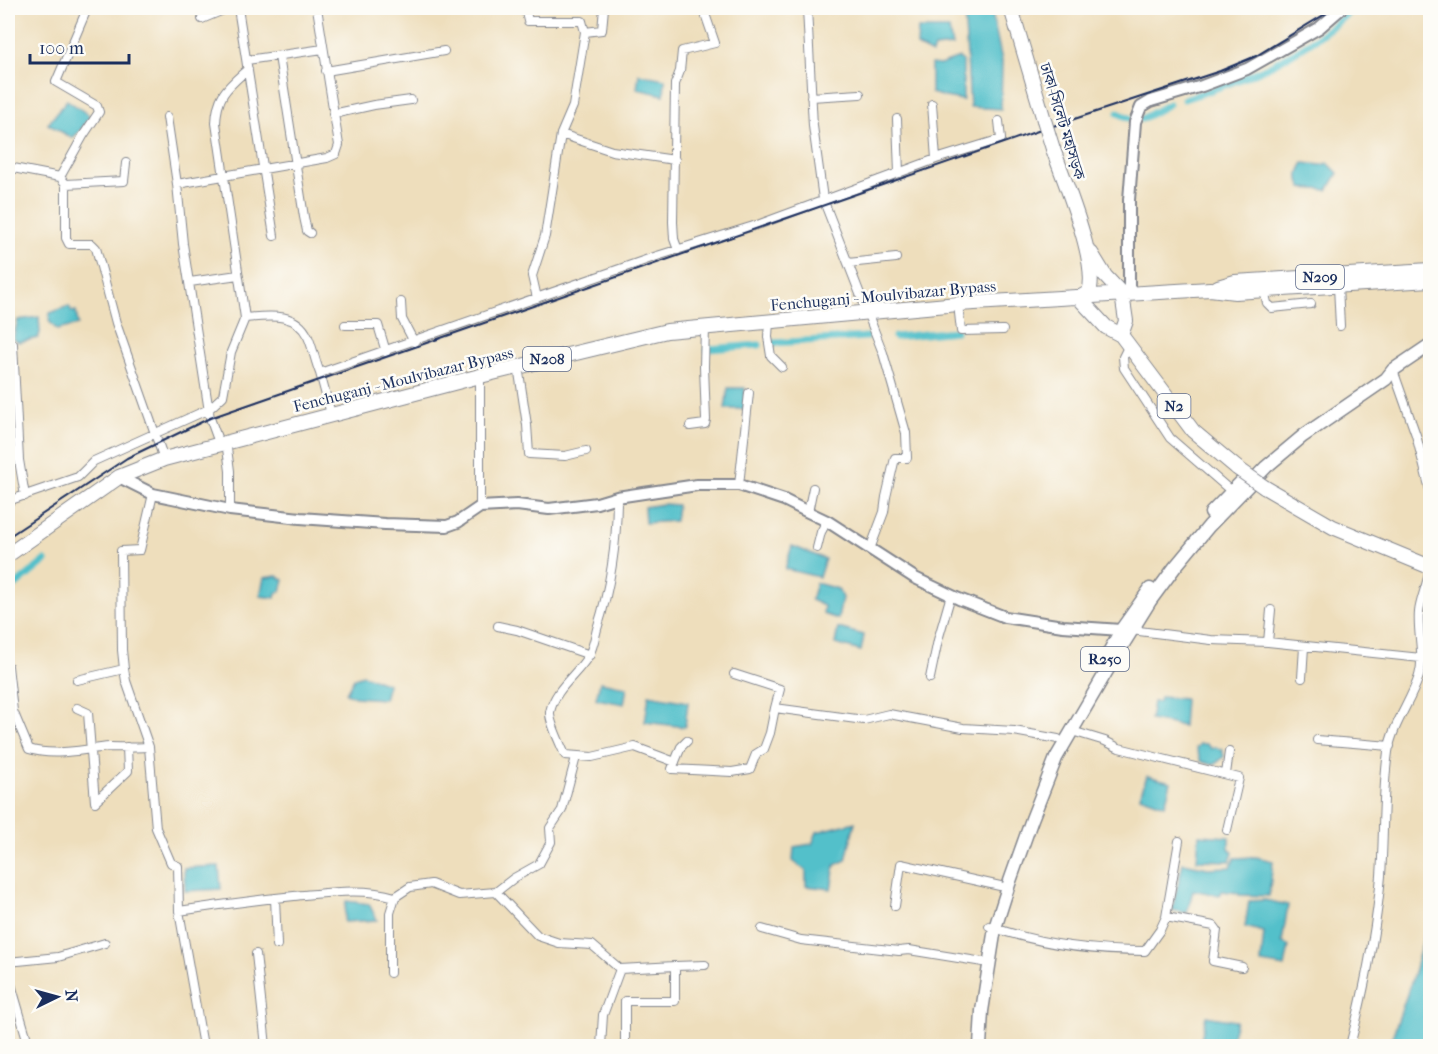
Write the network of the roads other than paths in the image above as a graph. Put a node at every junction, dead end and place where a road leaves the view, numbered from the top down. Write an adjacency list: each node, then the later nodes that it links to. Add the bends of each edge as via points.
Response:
1 (78, 8): 36 (street, via 87,9 56,82 97,106 99,112)
2 (228, 8): 11 (street)
3 (238, 8): 16 (street)
4 (317, 8): 13 (street)
5 (525, 8): 12 (street, via 528,21 582,21)
6 (604, 8): 12 (street, via 602,30)
7 (703, 8): 29 (street, via 715,43 682,51 675,84)
8 (807, 8): 20 (street)
9 (1011, 8): 42 (highway, ঢাকা-সিলেট মহাসড়ক, bridge)
10 (1342, 8): 53 (street, via 1318,28 1247,69 1141,107 1135,122)
11 (202, 19)
12 (585, 32): 27 (street, via 573,106)
13 (323, 49): 15 (street); 18 (street)
14 (444, 51): 18 (street)
15 (279, 56): 16 (street); 31 (street)
16 (247, 60): 17 (street)
17 (248, 69): 33 (street); 35 (street, via 224,89 216,109)
18 (327, 71): 23 (street)
19 (860, 94): 20 (street)
20 (812, 97): 39 (street)
21 (411, 100): 23 (street)
22 (932, 104): 28 (street)
23 (333, 114): 31 (street, via 339,144 336,154)
24 (167, 117): 38 (street)
25 (897, 119): 34 (street)
26 (999, 121): 28 (street, via 1001,139)
27 (561, 134): 29 (street, via 612,151); 54 (street, via 545,236 532,276)
28 (936, 159): 34 (street)
29 (675, 160): 43 (street, via 673,222)
30 (126, 163): 37 (street, via 124,181)
31 (296, 163): 33 (street); 40 (street)
32 (8, 167): 36 (street)
33 (263, 168): 35 (street); 41 (street)
34 (899, 173): 39 (street)
35 (225, 175): 38 (street); 47 (street)
36 (60, 177): 37 (street)
37 (66, 184): 80 (street, via 66,238 69,244 92,244 96,248 116,323)
38 (177, 184): 49 (street)
39 (823, 200): 43 (street); 45 (street)
40 (310, 233)
41 (274, 236)
42 (1085, 243): 53 (highway, ঢাকা-সিলেট মহাসড়ক, via 1105,276); 55 (highway, ঢাকা-সিলেট মহাসড়ক, via 1092,278 1089,292)
43 (678, 250): 54 (street)
44 (896, 258): 45 (street)
45 (848, 263): 59 (street)
46 (1431, 270): 51 (highway, N209, via 1235,282)
47 (238, 275): 49 (street); 60 (street)
48 (1431, 280): 50 (highway, N209)
49 (190, 282): 77 (street)
50 (1338, 286): 52 (highway, N209); 63 (street)
51 (1210, 289): 52 (highway, N209); 53 (highway, N209)
52 (1264, 290): 58 (street, via 1272,308)
53 (1125, 293): 55 (highway, Fenchuganj - Moulvibazar Bypass / N208); 66 (highway)
54 (537, 298): 67 (street)
55 (1079, 298): 57 (highway, Fenchuganj - Moulvibazar Bypass / N208); 66 (highway, N2)
56 (401, 302): 67 (street, via 402,319)
57 (958, 304): 59 (highway, Fenchuganj - Moulvibazar Bypass / N208); 65 (street, via 961,331)
58 (1311, 304)
59 (866, 312): 61 (highway, Fenchuganj - Moulvibazar Bypass / N208); 98 (street, via 906,433 907,458 895,458 884,512)
60 (245, 318): 74 (street, via 275,316 300,326 308,336); 77 (street, via 231,352 223,396)
61 (769, 321): 64 (highway, Fenchuganj - Moulvibazar Bypass / N208); 72 (street, via 771,356)
62 (345, 325): 70 (street, via 378,325)
63 (1341, 326)
64 (705, 327): 71 (highway, Fenchuganj - Moulvibazar Bypass / N208, via 667,331); 79 (street, via 706,420 705,424)
65 (1003, 330)
66 (1125, 341): 88 (street, via 1124,368 1170,438); 100 (highway, N2, bridge, via 1193,431 1237,468 1333,527)
67 (414, 342): 70 (street)
68 (13, 344): 90 (street, via 19,460)
69 (1431, 345): 73 (main road, R250)
70 (386, 352): 74 (street)
71 (518, 366): 75 (highway, Fenchuganj - Moulvibazar Bypass / N208); 82 (street, via 530,454 565,456)
72 (782, 368)
73 (1393, 370): 87 (street); 88 (main road, R250, via 1382,373 1307,423); 104 (main road, R250, via 1266,467 1209,526)
74 (320, 373): 78 (street)
75 (480, 376): 78 (highway, Fenchuganj - Moulvibazar Bypass / N208); 93 (street)
76 (749, 393): 85 (street)
77 (208, 409): 80 (street); 81 (street)
78 (331, 414): 81 (highway, Fenchuganj - Moulvibazar Bypass / N208)
79 (690, 426)
80 (155, 433): 83 (street); 90 (street, via 94,461 78,477)
81 (223, 442): 83 (highway, Fenchuganj - Moulvibazar Bypass / N208); 94 (street, via 230,471)
82 (586, 451)
83 (164, 459): 84 (highway, Fenchuganj - Moulvibazar Bypass / N208)
84 (119, 477): 89 (street); 99 (highway, Fenchuganj - Moulvibazar Bypass / N208)
85 (739, 484): 91 (street, via 697,485); 95 (street)
86 (813, 488): 95 (street)
87 (1431, 490)
88 (1231, 491): 104 (main road, R250, via 1176,555)
89 (153, 494): 94 (street); 110 (street, via 140,550 122,551)
90 (25, 496): 92 (street)
91 (616, 497): 93 (street, via 549,509 517,505); 107 (street, via 617,534 611,573)
92 (8, 501)
93 (480, 507): 94 (street, via 447,526)
94 (230, 510)
95 (808, 512): 96 (street)
96 (827, 521): 97 (street); 98 (street)
97 (817, 549)
98 (870, 549): 101 (street)
99 (8, 555)
100 (1426, 566): 108 (street, via 1425,592 1419,610)
101 (951, 595): 104 (street, via 1005,617); 112 (street)
102 (1271, 610): 105 (street)
103 (498, 626): 107 (street)
104 (1127, 630): 105 (street); 117 (main road, R250); 118 (main road, R250)
105 (1268, 642): 106 (street)
106 (1304, 647): 108 (street); 113 (street)
107 (590, 655): 126 (street, via 566,680 552,704 550,716 565,755)
108 (1422, 657): 121 (street, via 1419,676)
109 (8, 666): 124 (street, via 13,711 29,749 58,753)
110 (123, 669): 114 (street); 123 (street)
111 (734, 674): 116 (street, via 780,689)
112 (930, 678)
113 (1302, 678)
114 (76, 680)
115 (76, 708): 124 (street, via 88,713)
116 (775, 708): 118 (street, via 864,720 889,714 963,728); 127 (street, via 764,749 756,754 750,769 672,769)
117 (1072, 730): 128 (street, via 1119,748); 138 (main road, R250, via 1056,758)
118 (1058, 739): 131 (main road, R250)
119 (1317, 740): 121 (street)
120 (687, 741): 127 (street)
121 (1390, 746): 158 (street, via 1375,931)
122 (127, 747): 123 (street); 124 (street); 124 (street, via 128,771 95,802)
123 (149, 747): 136 (street, via 155,826 170,861 178,866)
124 (92, 749)
125 (1229, 752): 128 (street)
126 (576, 757): 127 (street, via 635,747); 132 (street, via 562,810 550,828 551,842 538,864)
127 (675, 762)
128 (1226, 774): 129 (street, via 1240,780)
129 (1227, 830)
130 (1179, 841): 137 (street)
131 (1000, 886): 135 (street, via 901,864); 138 (main road, R250)
132 (496, 892): 133 (street, via 459,895 432,884 410,887); 148 (street, via 538,936 559,943 592,945)
133 (395, 897): 134 (street, via 377,891); 149 (street, via 390,913)
134 (275, 898): 136 (street); 141 (street)
135 (895, 906)
136 (179, 910): 152 (street)
137 (1166, 917): 138 (street, via 1145,951 1112,951 1025,938); 147 (street, via 1214,926 1217,930 1213,962)
138 (992, 927): 144 (main road, R250); 157 (main road, R250)
139 (762, 928): 144 (street, via 801,940 909,950)
140 (105, 943): 143 (street, via 58,957)
141 (277, 945)
142 (256, 954): 153 (street)
143 (8, 962)
144 (983, 962): 156 (main road, R250)
145 (705, 965): 146 (street)
146 (675, 966): 148 (street); 155 (street, via 675,1001 626,1001)
147 (1242, 967)
148 (620, 969): 154 (street, via 603,1015)
149 (390, 973)
150 (8, 974): 151 (street)
151 (29, 1047)
152 (203, 1047)
153 (266, 1047)
154 (602, 1047)
155 (624, 1047)
156 (974, 1047)
157 (980, 1047)
158 (1350, 1047)

